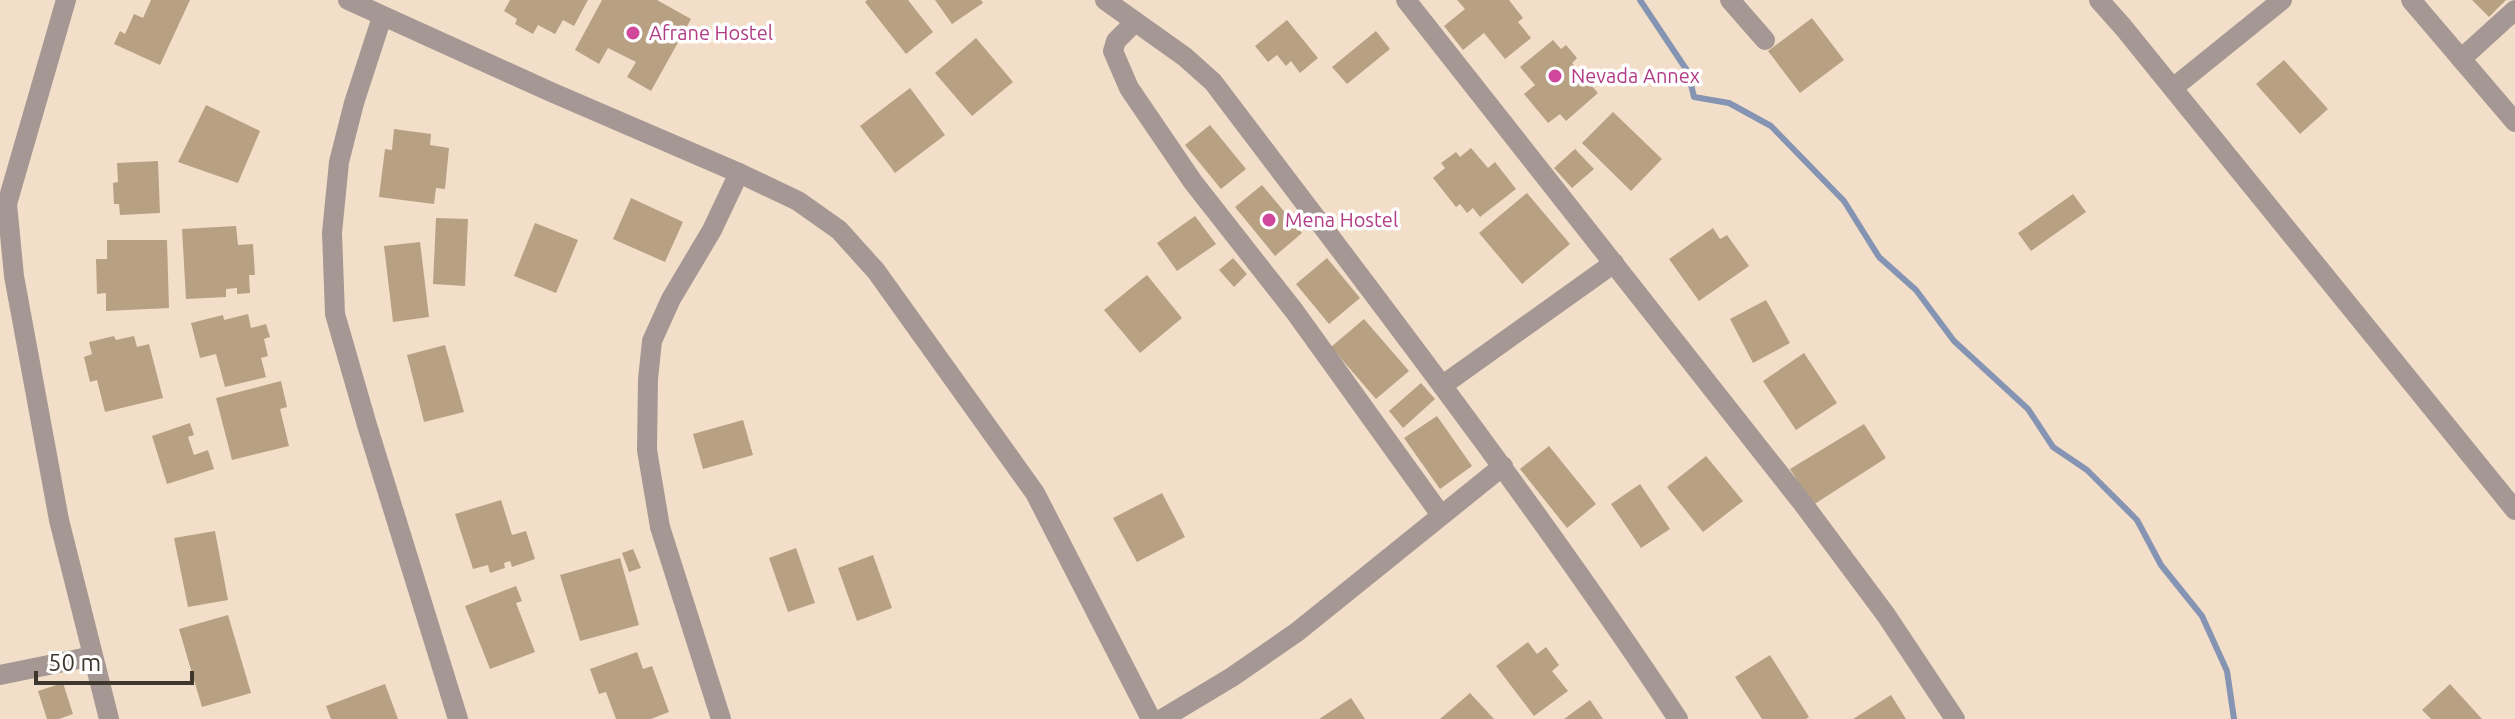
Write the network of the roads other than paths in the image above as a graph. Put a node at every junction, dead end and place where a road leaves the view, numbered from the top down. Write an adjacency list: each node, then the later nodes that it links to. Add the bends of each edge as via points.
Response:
1 (66, 0): 17 (street)
2 (348, 0): 10 (street)
3 (1406, 0): 18 (street)
4 (1730, 0): 12 (street)
5 (2099, 0): 14 (street)
6 (2282, 0): 14 (street)
7 (2411, 0): 13 (street)
8 (1115, 3): 11 (street)
9 (2515, 10): 13 (street)
10 (382, 17): 16 (street); 26 (street, via 339,162 332,233 335,314)
11 (1135, 22): 19 (street, via 1213,82); 22 (street, via 1113,51 1129,88)
12 (1765, 40)
13 (2461, 59): 15 (street)
14 (2173, 88): 21 (street)
15 (2515, 122)
16 (739, 173): 27 (street, via 658,327 648,379 647,450 660,527); 28 (street, via 798,201 839,230 876,271 1035,493)
17 (4, 203): 23 (street, via 59,520)
18 (1614, 263): 19 (street); 31 (street, via 1804,505)
19 (1443, 385): 20 (street)
20 (1503, 466): 22 (street); 30 (street)
21 (2515, 510)
22 (1441, 515): 29 (street, via 1297,632)
23 (93, 656): 24 (street); 25 (street)
24 (0, 675)
25 (109, 719)
26 (458, 719)
27 (721, 719)
28 (1151, 719)
29 (1162, 719)
30 (1678, 719)
31 (1955, 719)

